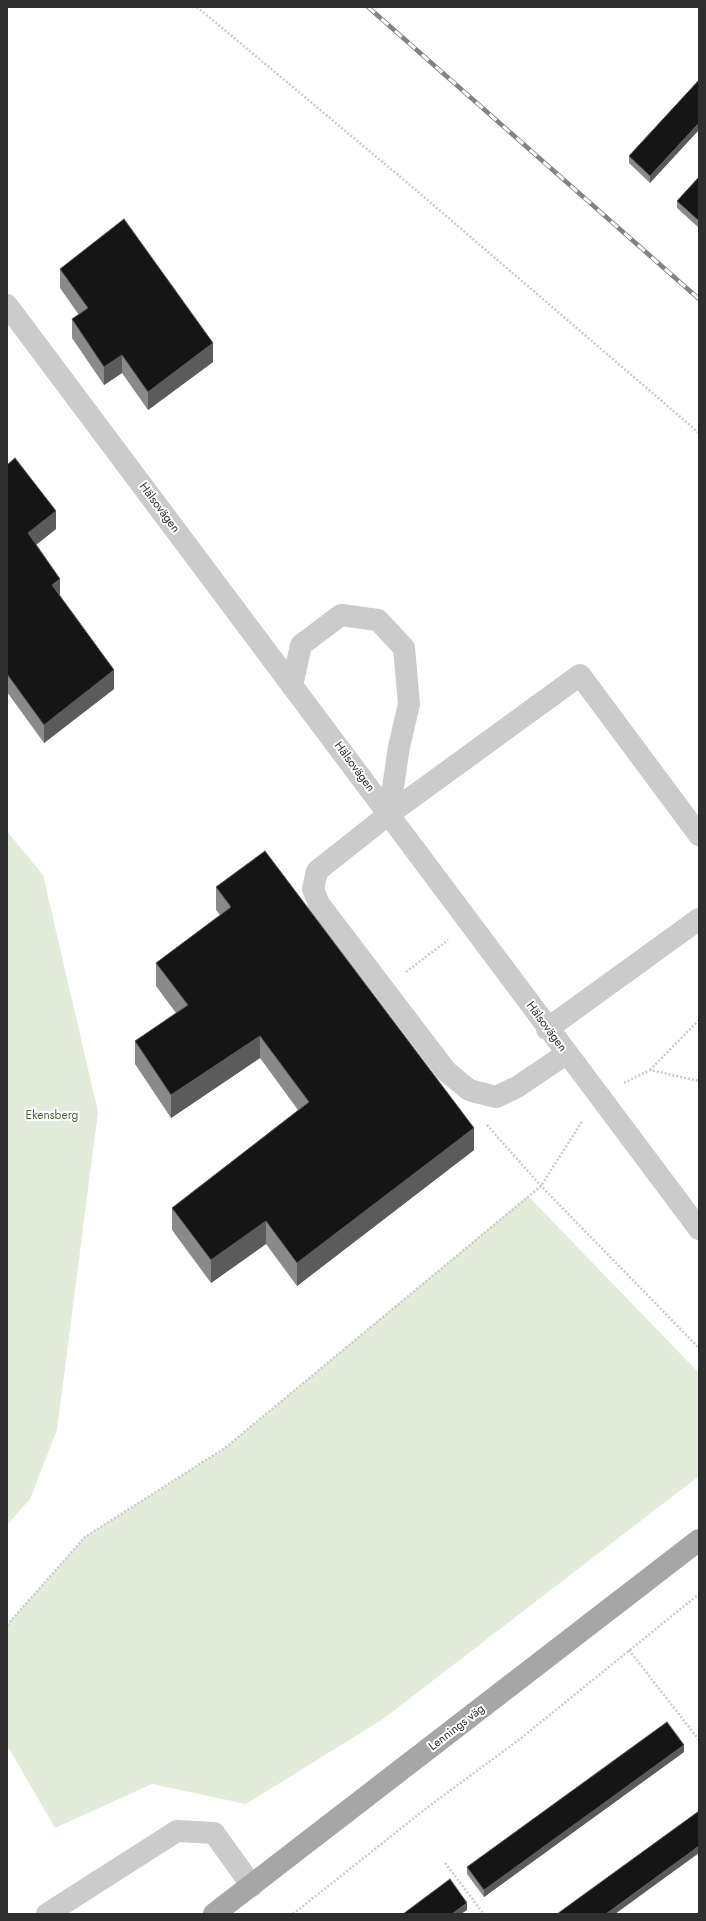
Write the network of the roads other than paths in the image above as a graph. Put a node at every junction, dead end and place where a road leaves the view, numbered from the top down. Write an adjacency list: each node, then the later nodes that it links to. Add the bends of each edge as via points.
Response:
1 (7, 305): 2 (street, Hälsovägen)
2 (292, 686): 3 (street, Hälsovägen); 3 (street, via 301,644 341,615 378,620 404,648 409,704 399,747)
3 (389, 814): 4 (street, via 580,675); 6 (street, Hälsovägen); 7 (street, via 317,871 313,888 318,904 446,1071 469,1090 496,1097 517,1087)
4 (699, 835)
5 (699, 919): 6 (street)
6 (548, 1029): 7 (street, Hälsovägen)
7 (566, 1054): 8 (street, Hälsovägen)
8 (699, 1229)
9 (699, 1540): 10 (main road, Lennings väg)
10 (252, 1886): 11 (street, via 214,1833 177,1831); 12 (main road, Lennings väg)
11 (47, 1914)
12 (214, 1914)

